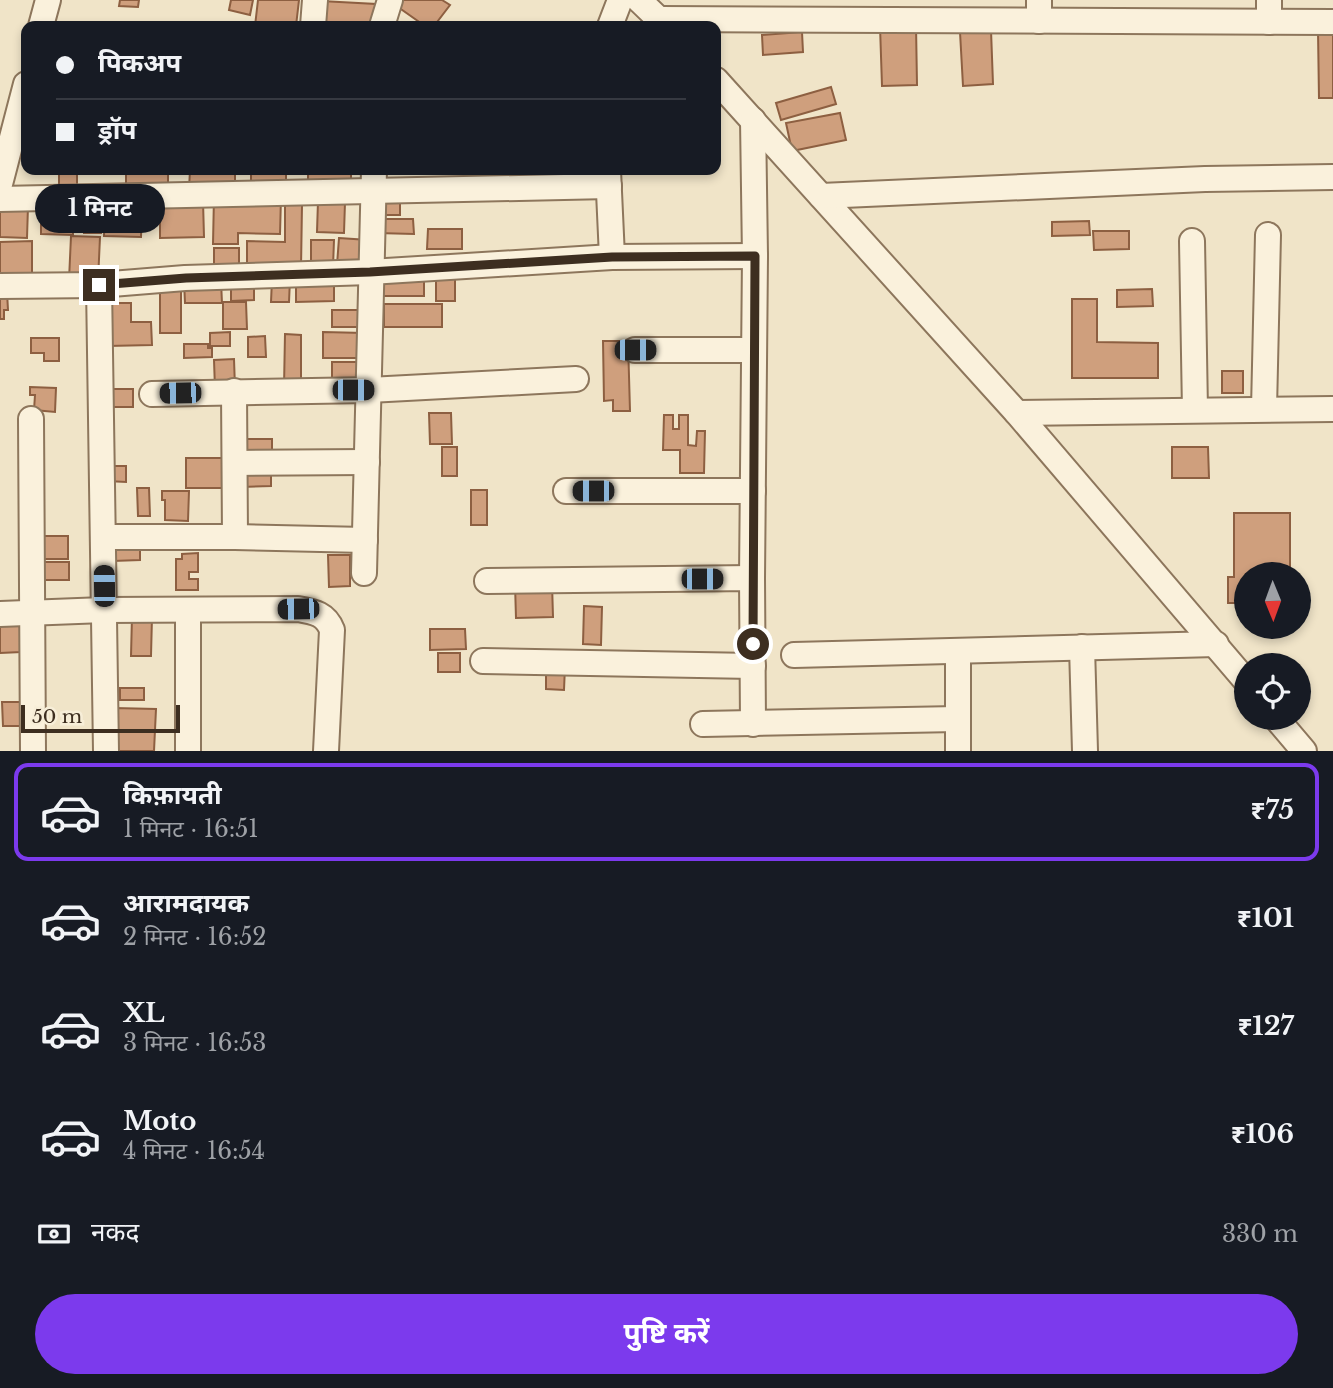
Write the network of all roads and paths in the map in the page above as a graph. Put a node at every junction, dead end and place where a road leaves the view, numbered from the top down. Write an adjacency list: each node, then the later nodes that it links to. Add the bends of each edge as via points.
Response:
1 (48, 0): 9 (street)
2 (315, 0): 10 (street)
3 (390, 0): 11 (street)
4 (620, 0): 12 (street)
5 (639, 0): 13 (street)
6 (802, 10): 7 (street); 14 (street)
7 (1039, 11): 8 (street)
8 (1269, 11): 15 (street)
9 (42, 21)
10 (313, 21)
11 (384, 21)
12 (612, 21)
13 (661, 21)
14 (684, 21)
15 (1333, 22)
16 (721, 85): 18 (street)
17 (21, 105): 22 (street)
18 (753, 120): 23 (street); 27 (street)
19 (1333, 177): 23 (street)
20 (609, 178): 21 (street); 28 (street)
21 (374, 181): 24 (street, via 250,193); 29 (street)
22 (0, 184)
23 (821, 196): 41 (street)
24 (0, 199)
25 (1268, 235): 38 (street)
26 (1192, 241): 40 (street)
27 (755, 256): 28 (street); 33 (street)
28 (612, 257): 29 (street)
29 (370, 272): 31 (street); 35 (street)
30 (0, 285): 31 (street)
31 (99, 285): 47 (street)
32 (635, 350): 33 (street)
33 (754, 350): 46 (street)
34 (576, 379): 35 (street)
35 (369, 390): 36 (street); 43 (street)
36 (234, 391): 37 (street); 44 (street)
37 (152, 394)
38 (1264, 409): 39 (street); 40 (street)
39 (1333, 409)
40 (1195, 410): 41 (street)
41 (1017, 413): 57 (street)
42 (31, 419): 56 (street)
43 (367, 462): 44 (street); 49 (street)
44 (235, 463): 48 (street)
45 (566, 491): 46 (street)
46 (753, 491): 51 (street)
47 (103, 537): 48 (street); 53 (street)
48 (235, 537): 49 (street)
49 (365, 540): 50 (street)
50 (364, 573)
51 (752, 579): 52 (street); 62 (street)
52 (486, 581)
53 (104, 610): 54 (street); 56 (street); 69 (street)
54 (188, 611): 70 (street); 71 (street, via 298,609 320,614 329,622)
55 (0, 614): 56 (street)
56 (33, 614): 68 (street)
57 (1216, 644): 58 (street); 63 (street)
58 (1082, 648): 59 (street); 73 (street)
59 (958, 651): 60 (street); 64 (street)
60 (794, 654)
61 (483, 661): 62 (street)
62 (753, 666): 66 (street)
63 (1234, 666)
64 (957, 719): 66 (street); 72 (street)
65 (703, 724): 66 (street)
66 (753, 724)
67 (1286, 730): 74 (street)
68 (33, 751)
69 (106, 751)
70 (188, 751)
71 (326, 751)
72 (958, 751)
73 (1086, 751)
74 (1304, 751)

